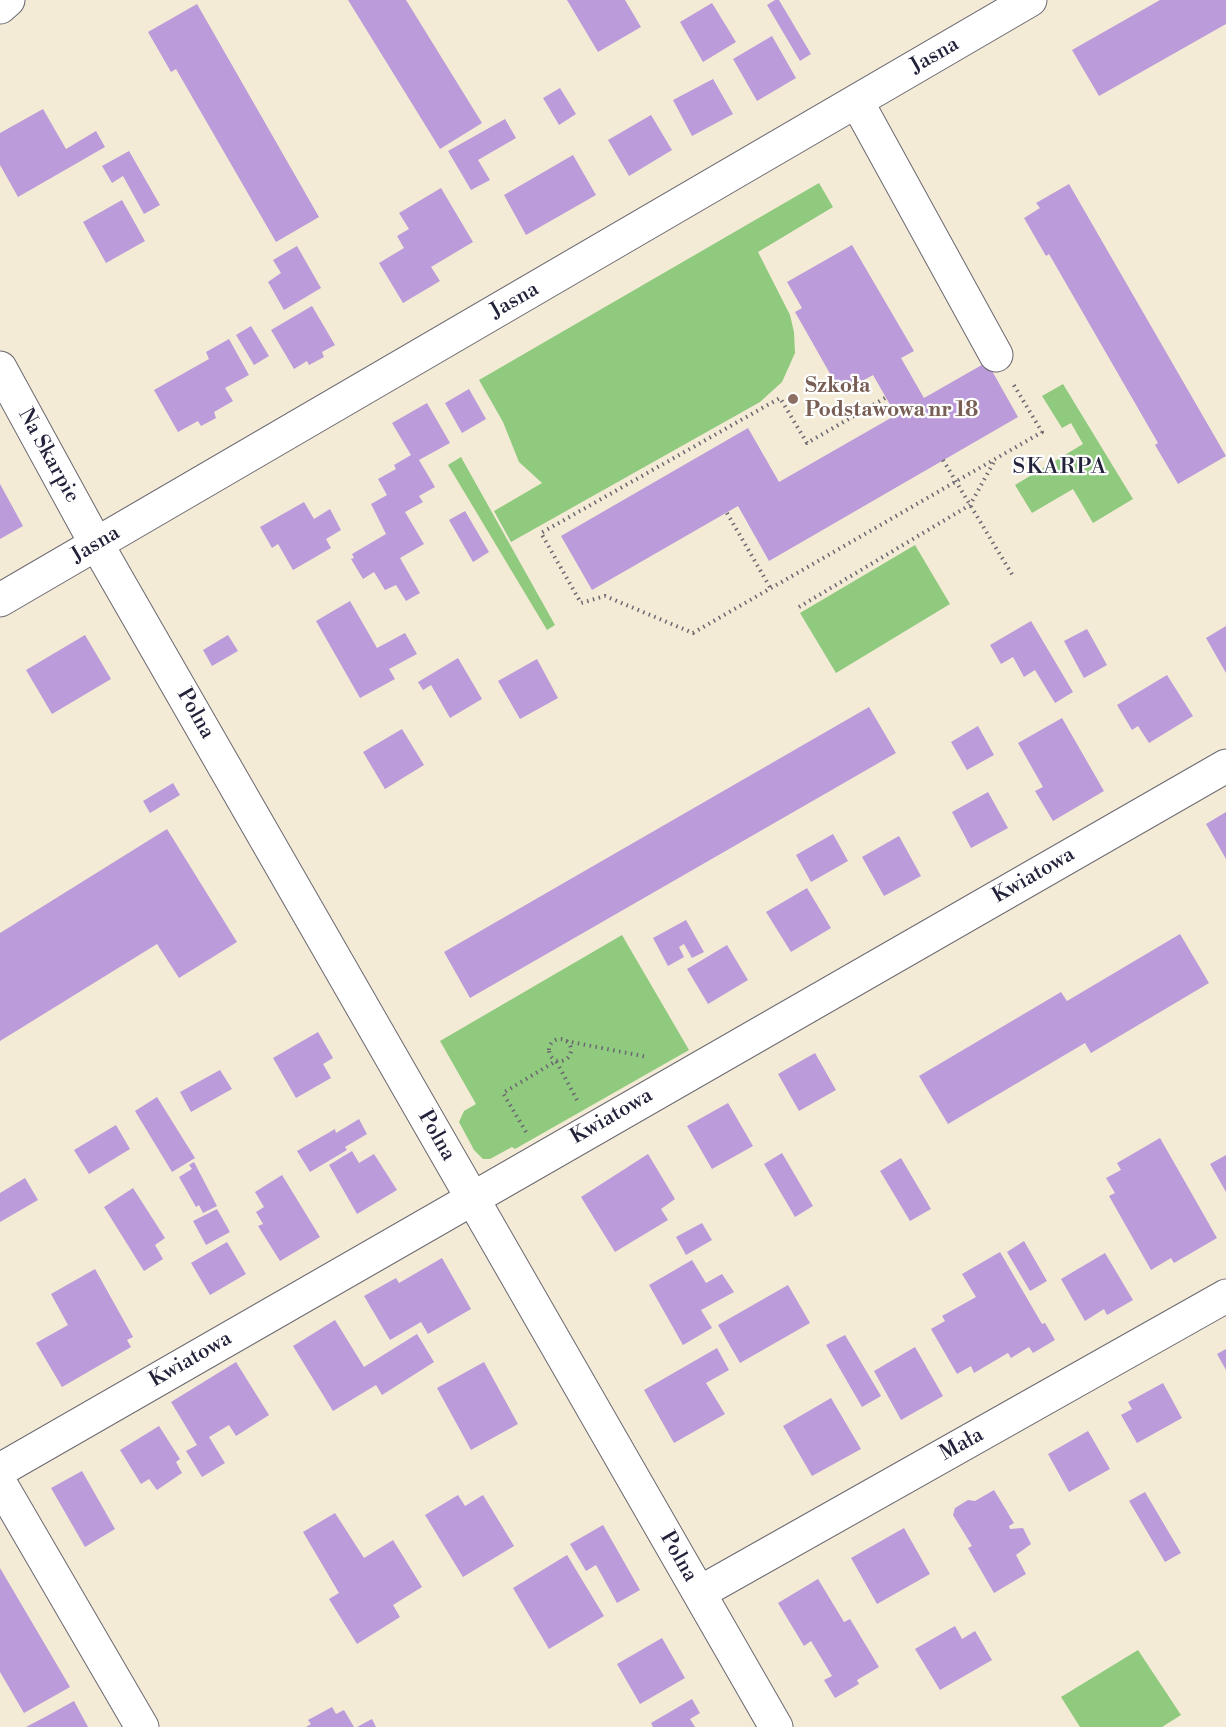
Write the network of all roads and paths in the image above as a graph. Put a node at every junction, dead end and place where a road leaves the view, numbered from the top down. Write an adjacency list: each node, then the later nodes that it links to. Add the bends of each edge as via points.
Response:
1 (8, 0): 3 (street)
2 (1030, 0): 4 (street, Jasna)
3 (0, 7)
4 (857, 102): 5 (street); 13 (street, Jasna)
5 (996, 355): 8 (path, via 1042,432)
6 (0, 368): 13 (street, Na Skarpie)
7 (885, 398): 15 (path, via 807,443 780,398 542,532 581,603 605,596 693,633)
8 (995, 459): 10 (path); 11 (path)
9 (943, 460): 10 (path)
10 (957, 482): 11 (path); 15 (path)
11 (970, 505): 14 (path); 17 (path)
12 (727, 513): 15 (path)
13 (97, 544): 16 (street, Jasna); 24 (street, Polna)
14 (1013, 576)
15 (771, 589)
16 (0, 600)
17 (799, 607)
18 (1226, 766): 24 (street, Kwiatowa)
19 (566, 1041): 20 (path); 21 (path, via 571,1047 569,1057); 21 (path, via 559,1039 550,1045 550,1056)
20 (653, 1058)
21 (556, 1061): 22 (path); 23 (path, via 503,1093)
22 (580, 1105)
23 (527, 1134)
24 (473, 1198): 26 (street, Kwiatowa); 28 (street, Polna)
25 (1226, 1296): 28 (street, Mała)
26 (0, 1470)
27 (0, 1482): 29 (street)
28 (699, 1593): 30 (street, Polna)
29 (142, 1727)
30 (776, 1727)

